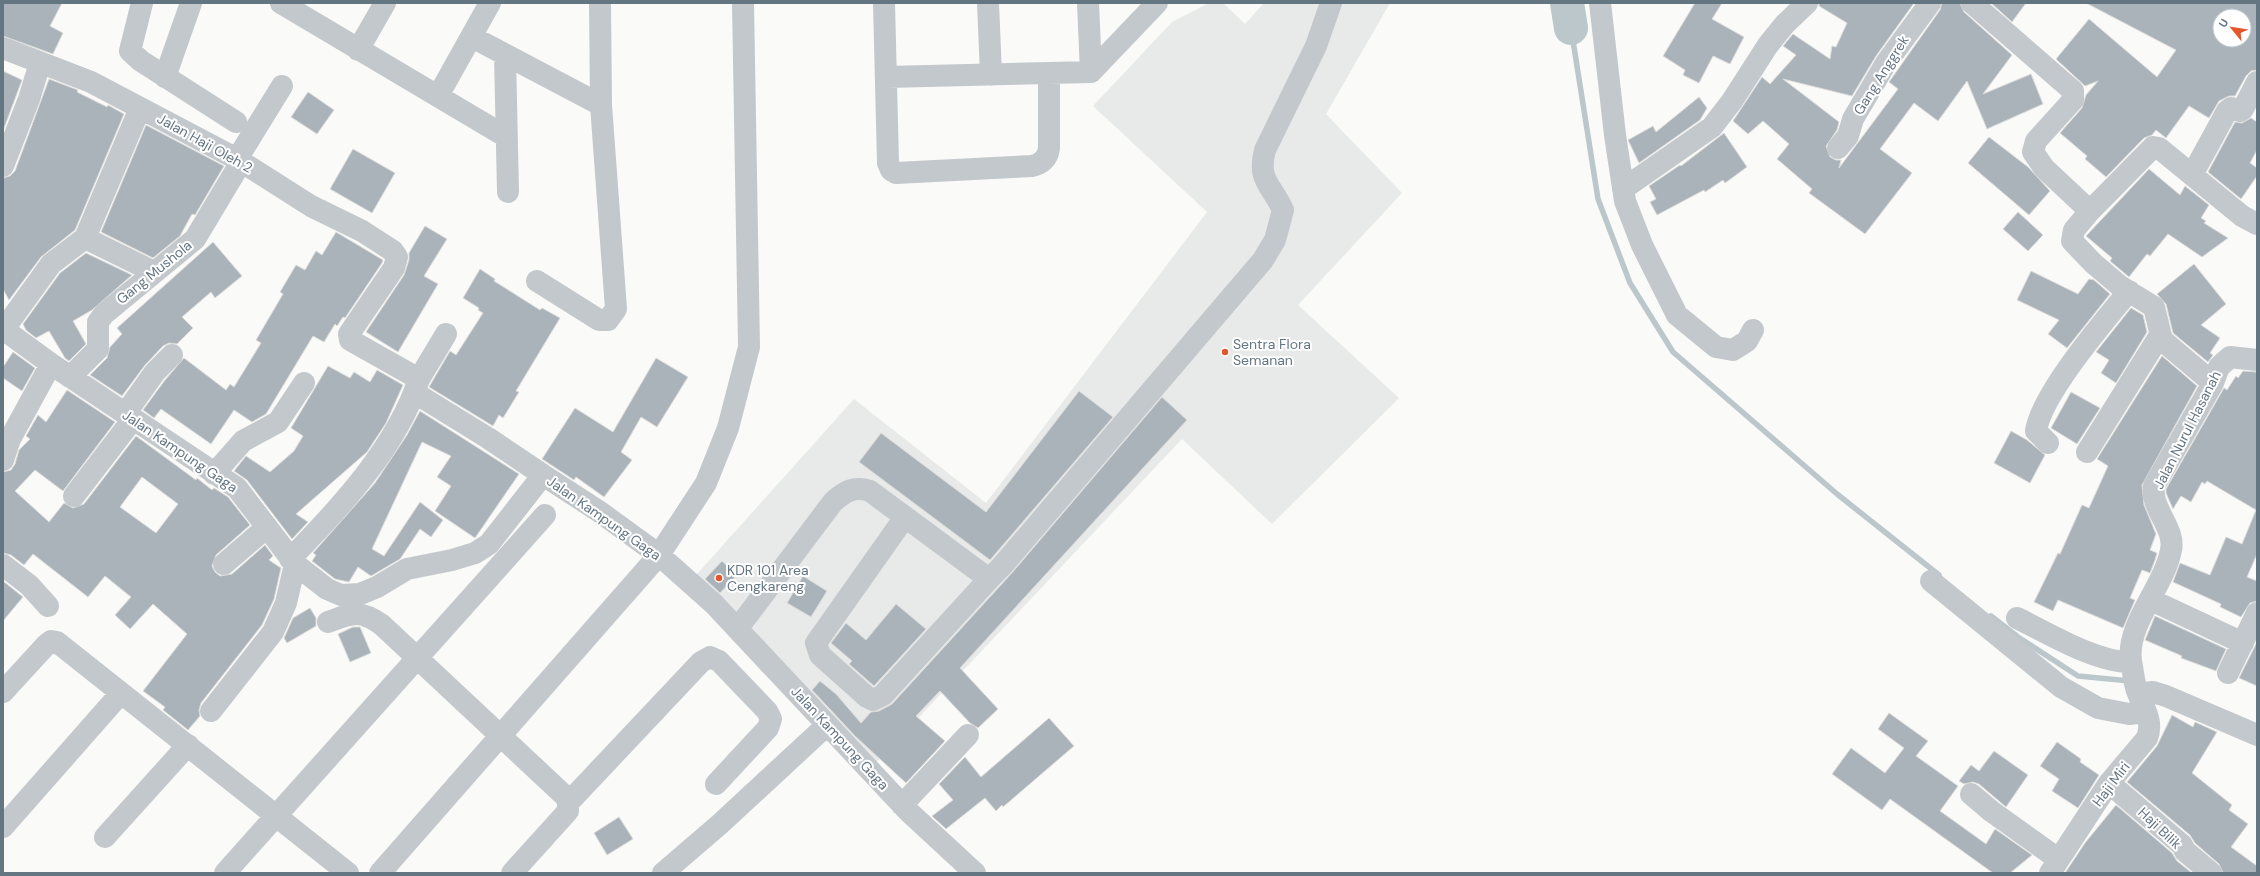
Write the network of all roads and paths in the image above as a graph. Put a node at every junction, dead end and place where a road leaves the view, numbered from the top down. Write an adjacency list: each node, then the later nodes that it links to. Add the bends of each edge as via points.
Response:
1 (142, 3): 25 (street, via 130,51)
2 (191, 3): 25 (street)
3 (281, 3): 19 (street)
4 (385, 3): 19 (street)
5 (490, 3): 17 (street)
6 (600, 3): 30 (street)
7 (743, 3): 67 (street, via 749,347 728,428 706,483)
8 (884, 3): 26 (street)
9 (988, 3): 24 (street)
10 (1088, 3): 22 (street)
11 (1156, 3): 22 (street)
12 (1331, 3): 71 (street, via 1316,46 1265,150 1261,164 1262,175 1283,210 1275,240 1263,260)
13 (1600, 3): 38 (street)
14 (1807, 3): 38 (street, via 1768,44 1732,101 1712,127)
15 (1930, 3): 34 (street, Gang Anggrek, via 1886,63 1853,119 1848,136)
16 (1972, 3): 40 (street, via 2073,91 2073,100 2036,141 2033,152 2044,168)
17 (472, 37): 20 (street); 29 (street)
18 (3, 48): 21 (street, Jalan Haji Oleh 2)
19 (358, 50): 29 (street)
20 (505, 56): 30 (street); 33 (street)
21 (40, 63): 31 (street, Jalan Haji Oleh 2, via 85,79); 36 (street)
22 (1091, 72): 23 (street)
23 (1049, 74): 24 (street); 26 (street, via 1049,148 1046,158 1041,163 1032,166 899,174 891,170 888,163)
24 (991, 75): 26 (street)
25 (165, 77): 32 (street)
26 (887, 77)
27 (2257, 82): 37 (street, via 2243,109 2240,111 2231,108 2227,111)
28 (282, 86): 35 (street, Gang Mushola)
29 (438, 96): 33 (street)
30 (601, 105): 44 (street, via 616,309 608,320 599,320)
31 (140, 108): 35 (street, Jalan Haji Oleh 2); 42 (street)
32 (236, 122)
33 (505, 136): 39 (street)
34 (1838, 148)
35 (239, 160): 43 (street, Gang Mushola, via 195,240); 56 (street, Jalan Haji Oleh 2, via 311,206 393,251 397,257 394,268 349,334 350,340)
36 (3, 166)
37 (2192, 175): 40 (street, via 2162,150 2153,147); 41 (street, via 2242,216)
38 (1623, 189): 47 (street, via 1642,245 1677,315 1716,347 1733,350 1747,341)
39 (508, 192)
40 (2090, 211): 45 (street, via 2074,230 2072,240 2093,262)
41 (2257, 224)
42 (85, 238): 43 (street); 46 (street, via 51,264)
43 (154, 272): 53 (street, Gang Mushola, via 100,317 98,348)
44 (537, 281)
45 (2129, 291): 49 (street, via 2154,307); 58 (street, via 2082,351 2040,416 2036,431)
46 (3, 329): 52 (street, Jalan Kampung Gaga)
47 (1753, 330)
48 (446, 334): 56 (street)
49 (2160, 335): 55 (street, via 2162,340); 59 (street)
50 (172, 355): 57 (street, via 155,372)
51 (2257, 360): 55 (street, Jalan Nurul Hasanah, via 2235,357 2226,359 2219,367)
52 (51, 364): 53 (street, Jalan Kampung Gaga); 60 (street, via 10,439)
53 (70, 377): 57 (street, Jalan Kampung Gaga)
54 (304, 383): 61 (street, via 278,422 243,441)
55 (2213, 383): 73 (street, Jalan Nurul Hasanah, via 2154,486 2155,498 2172,549)
56 (417, 386): 62 (street); 68 (street, via 383,451)
57 (129, 417): 61 (street, Jalan Kampung Gaga); 63 (street)
58 (2048, 443)
59 (2087, 452)
60 (3, 460)
61 (214, 474): 66 (street, Jalan Kampung Gaga, via 237,488)
62 (543, 475): 67 (street, Jalan Kampung Gaga); 68 (street, Jalan Kampung Gaga, via 489,544 475,553 407,570 377,587 353,595 341,595 327,589)
63 (74, 496)
64 (545, 515): 80 (street)
65 (905, 517): 71 (street); 71 (street, via 816,643 820,656 867,697 873,700 884,695); 78 (street, via 870,491 859,487 844,492 833,502)
66 (267, 527): 68 (street, Jalan Kampung Gaga); 69 (street)
67 (659, 555): 78 (street, Jalan Kampung Gaga); 88 (street)
68 (292, 562): 86 (street, via 286,603 273,632)
69 (224, 564)
70 (3, 565): 74 (street, via 29,585)
71 (989, 579)
72 (1931, 581): 85 (street, via 2061,687 2098,708 2129,714)
73 (2151, 600): 79 (street); 81 (street, Jalan Nurul Hasanah, via 2132,640)
74 (48, 606)
75 (2257, 613): 79 (street)
76 (2017, 618): 81 (street, via 2100,657)
77 (328, 622): 80 (street, via 349,614 369,615)
78 (738, 628): 87 (street, Jalan Kampung Gaga)
79 (2243, 643): 82 (street)
80 (418, 657): 88 (street); 97 (street)
81 (2132, 664): 85 (street, Jalan Nurul Hasanah)
82 (2228, 673)
83 (3, 692): 84 (street, via 51,641 57,642)
84 (121, 693): 91 (street); 98 (street)
85 (2140, 699): 89 (street, via 2154,692); 92 (street, Haji Miri, via 2150,727 2148,738)
86 (211, 711)
87 (828, 725): 96 (street, Jalan Kampung Gaga); 105 (street)
88 (500, 735): 95 (street, via 564,794); 103 (street)
89 (2257, 735)
90 (968, 736): 96 (street)
91 (188, 745): 97 (street); 99 (street)
92 (2109, 783): 100 (street, Haji Miri); 107 (street, Haji Bilik)
93 (716, 784): 95 (street, via 768,728 772,719 719,661 710,657 701,662)
94 (1971, 794): 100 (street)
95 (569, 802): 104 (street, via 568,811)
96 (902, 805): 106 (street, Jalan Kampung Gaga)
97 (276, 816): 101 (street); 102 (street)
98 (3, 827)
99 (105, 837)
100 (2054, 866)
101 (225, 873)
102 (348, 873)
103 (380, 873)
104 (512, 873)
105 (663, 873)
106 (975, 873)
107 (2211, 873)

